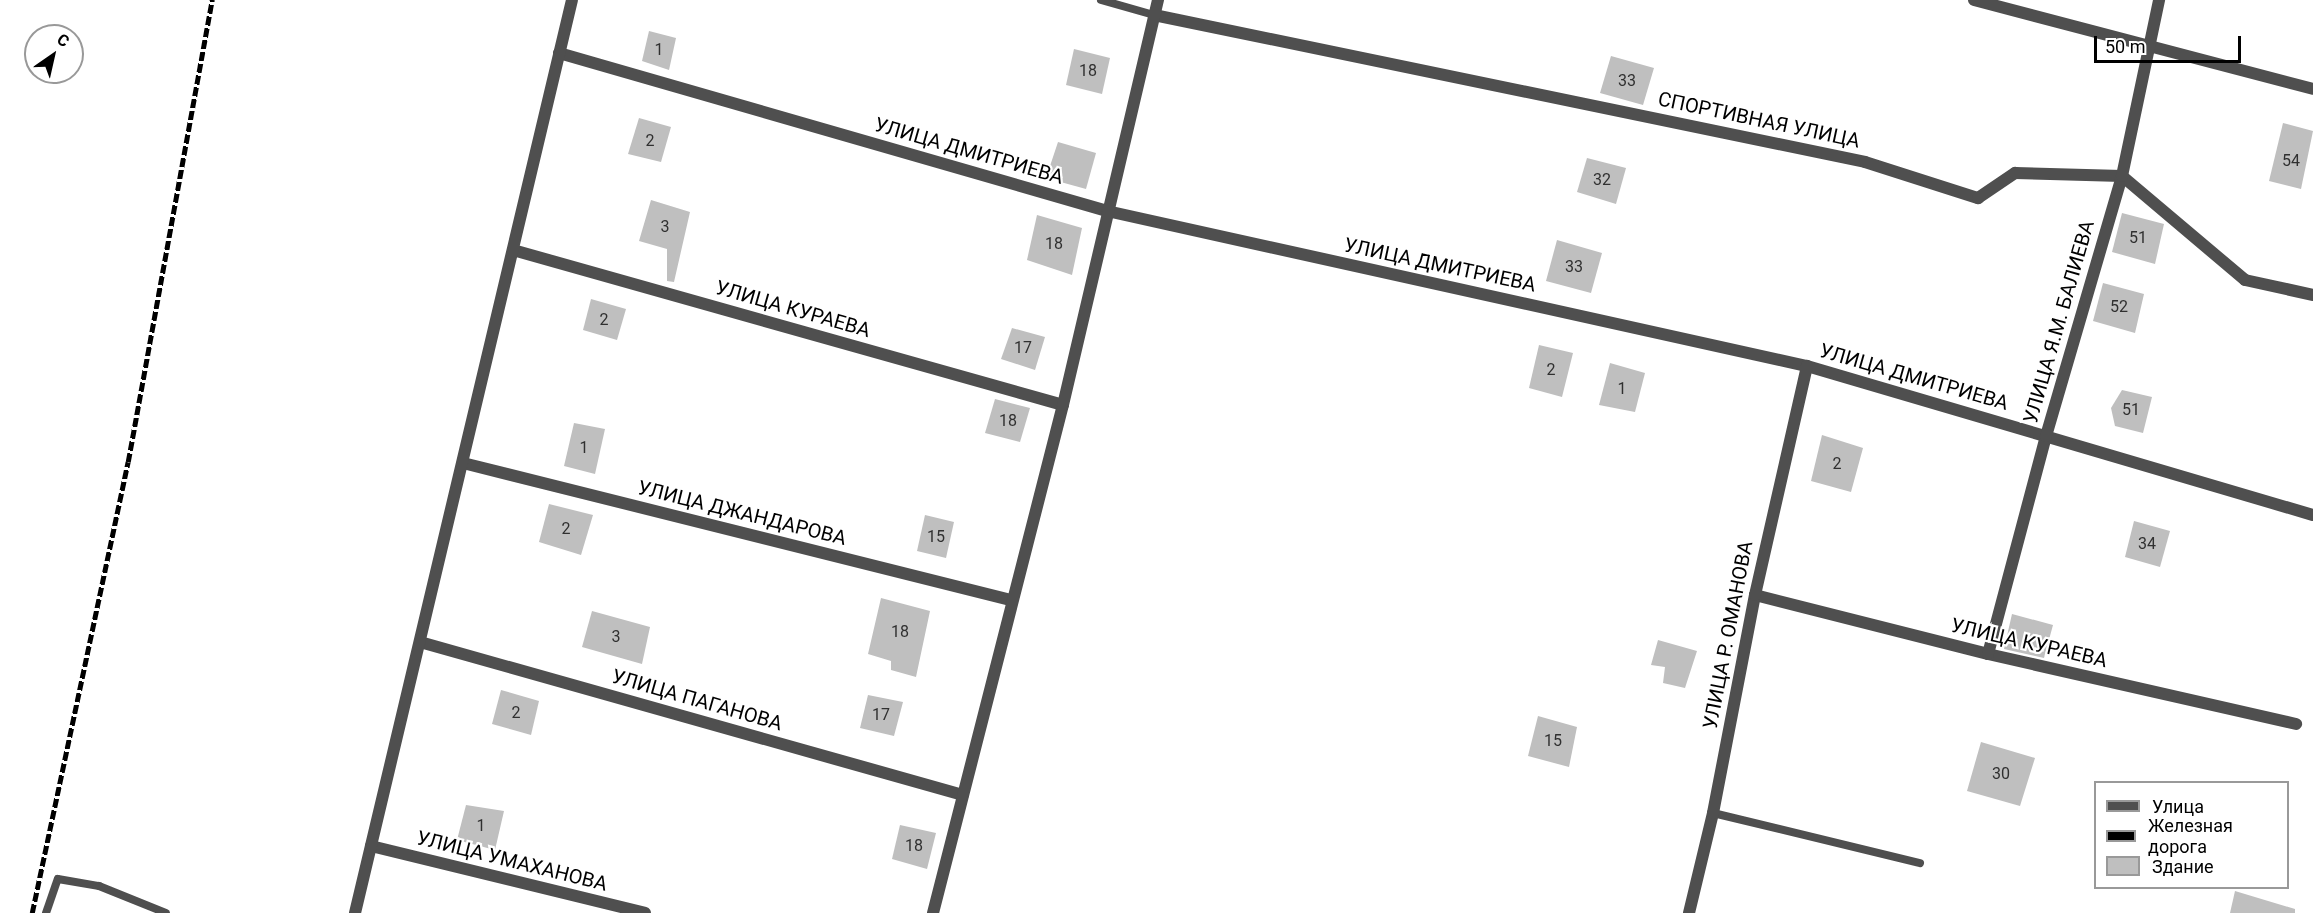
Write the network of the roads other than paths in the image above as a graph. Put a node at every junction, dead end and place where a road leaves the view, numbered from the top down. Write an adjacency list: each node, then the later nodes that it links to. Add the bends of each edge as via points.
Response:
1 (572, 0): 8 (street)
2 (1101, 0): 6 (lane)
3 (1158, 0): 6 (street)
4 (1974, 0): 7 (street)
5 (2159, 0): 7 (street, УЛИЦА Я.М. БАЛИЕВА)
6 (1154, 15): 10 (street, СПОРТИВНАЯ УЛИЦА, via 1864,162 1978,198 2015,173); 11 (street)
7 (2147, 46): 9 (street); 10 (street, УЛИЦА Я.М. БАЛИЕВА)
8 (559, 52): 11 (street, УЛИЦА ДМИТРИЕВА); 12 (street)
9 (2313, 89)
10 (2122, 176): 13 (street, via 2245,280); 16 (street, УЛИЦА Я.М. БАЛИЕВА)
11 (1107, 211): 14 (street, УЛИЦА ДМИТРИЕВА); 15 (street)
12 (513, 250): 15 (street, УЛИЦА КУРАЕВА); 17 (street)
13 (2313, 295)
14 (1808, 366): 16 (street, УЛИЦА ДМИТРИЕВА); 19 (street, УЛИЦА Р. ОМАНОВА)
15 (1063, 405): 20 (street)
16 (2046, 436): 18 (street, УЛИЦА ДМИТРИЕВА); 22 (street, УЛИЦА Я.М. БАЛИЕВА)
17 (463, 463): 20 (street, УЛИЦА ДЖАНДАРОВА); 21 (street)
18 (2313, 515)
19 (1755, 595): 22 (street, УЛИЦА КУРАЕВА); 25 (street, УЛИЦА Р. ОМАНОВА)
20 (1011, 600): 24 (street)
21 (420, 642): 24 (street, УЛИЦА ПАГАНОВА); 26 (street)
22 (1988, 654): 23 (street, УЛИЦА КУРАЕВА)
23 (2296, 724)
24 (963, 795): 32 (street)
25 (1713, 813): 27 (lane); 33 (street, УЛИЦА Р. ОМАНОВА)
26 (371, 846): 30 (street); 31 (street, УЛИЦА УМАХАНОВА)
27 (1920, 863)
28 (46, 913): 29 (lane, via 58,879 99,886)
29 (166, 913)
30 (355, 913)
31 (645, 913)
32 (933, 913)
33 (1689, 913)

